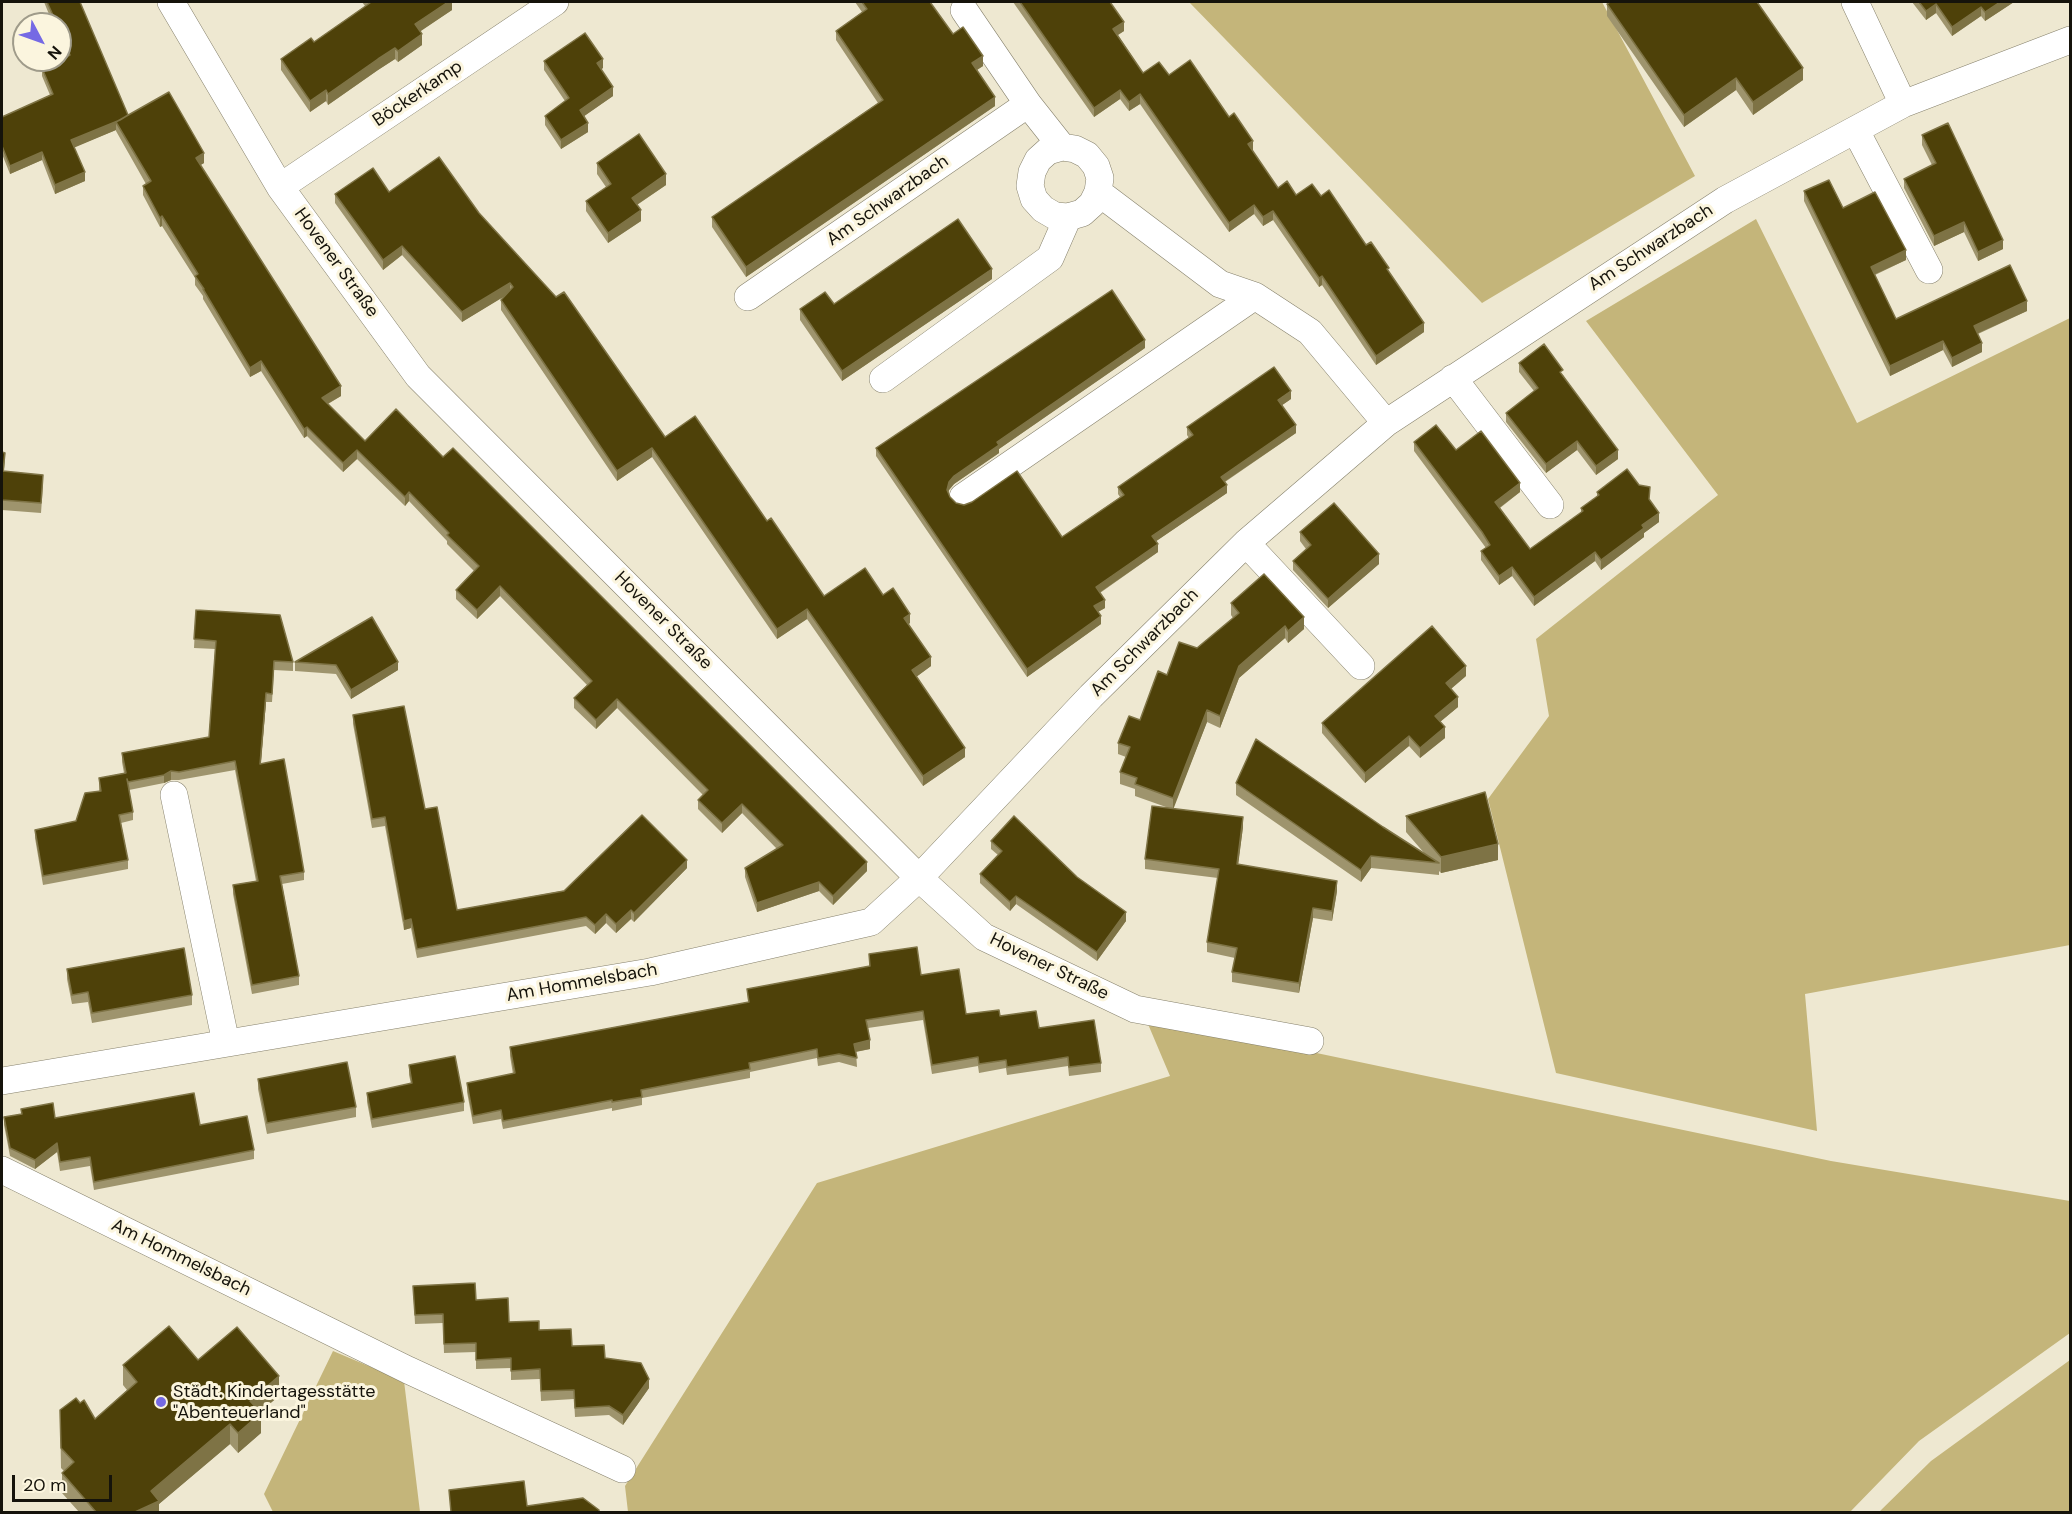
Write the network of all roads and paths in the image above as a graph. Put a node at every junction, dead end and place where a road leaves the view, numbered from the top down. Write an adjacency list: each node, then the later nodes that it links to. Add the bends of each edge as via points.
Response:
1 (171, 2): 10 (street, Hovener Straße)
2 (555, 2): 10 (street, Böckerkamp)
3 (1855, 2): 7 (street)
4 (964, 10): 6 (street)
5 (2070, 40): 7 (street, Am Schwarzbach)
6 (1028, 104): 9 (street); 15 (street, Am Schwarzbach)
7 (1903, 105): 8 (street, Am Schwarzbach)
8 (1856, 131): 13 (street); 16 (street, Am Schwarzbach, via 1725,200)
9 (1062, 147): 11 (street, via 1087,155 1096,166 1100,178); 12 (street, via 1048,151 1038,160 1030,186 1043,209 1055,216)
10 (280, 187): 24 (street, Hovener Straße, via 418,376)
11 (1098, 192): 12 (street, via 1082,213); 14 (street, via 1220,284)
12 (1068, 217): 17 (street, via 1050,258)
13 (1929, 270)
14 (1255, 296): 18 (street, via 1310,332); 19 (street)
15 (748, 297)
16 (1453, 378): 18 (street, Am Schwarzbach); 20 (street)
17 (883, 379)
18 (1386, 423): 21 (street, Am Schwarzbach)
19 (963, 497)
20 (1550, 505)
21 (1246, 543): 22 (street); 24 (street, Am Schwarzbach, via 1091,696)
22 (1361, 666)
23 (174, 795): 26 (street)
24 (920, 878): 25 (street, Hovener Straße, via 984,937 1135,1009); 26 (street, Am Hommelsbach, via 871,922 650,972)
25 (1310, 1041)
26 (226, 1042): 27 (street, Am Hommelsbach)
27 (2, 1081)
28 (2, 1170): 29 (street, Am Hommelsbach, via 408,1370)
29 (622, 1469)

